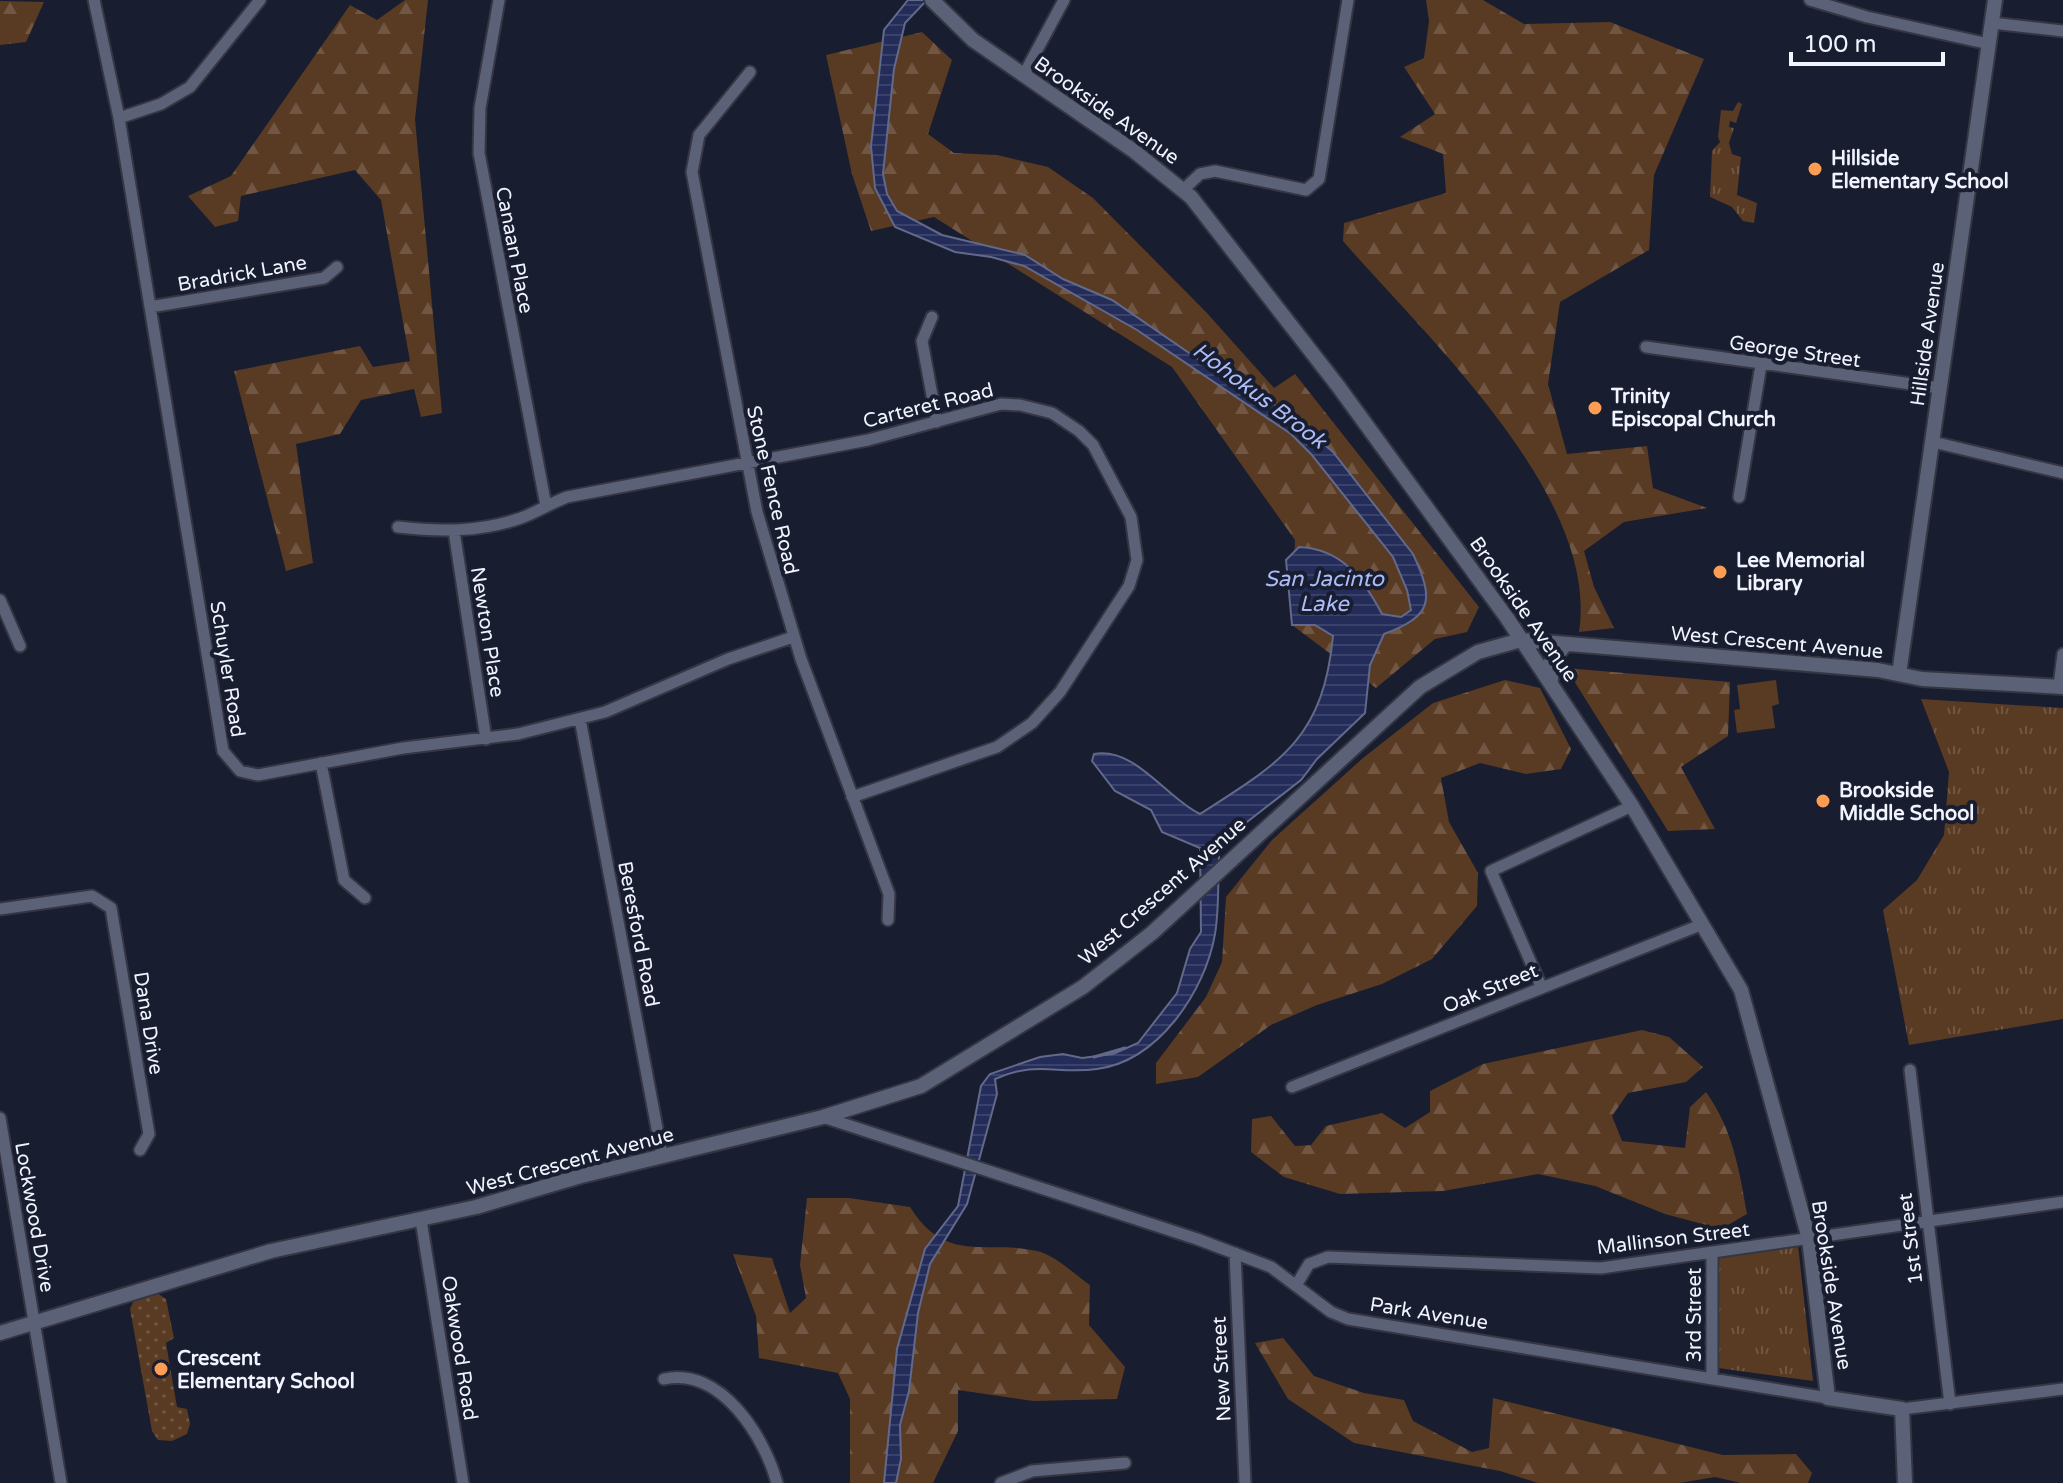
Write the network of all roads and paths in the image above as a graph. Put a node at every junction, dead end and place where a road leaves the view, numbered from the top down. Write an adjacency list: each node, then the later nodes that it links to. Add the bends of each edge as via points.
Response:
1 (94, 0): 14 (street, Schuyler Road)
2 (260, 0): 14 (street, via 190,87)
3 (499, 0): 27 (street, Canaan Place, via 480,108 479,153)
4 (933, 0): 13 (main road, Brookside Avenue, via 973,40)
5 (1064, 0): 13 (street)
6 (1348, 0): 15 (street, via 1314,187 1306,190 1215,171 1200,174)
7 (1810, 0): 11 (street)
8 (1995, 0): 9 (main road, Hillside Avenue)
9 (1992, 23): 10 (street); 11 (main road, Hillside Avenue)
10 (2063, 31)
11 (1989, 44): 21 (main road, Hillside Avenue)
12 (750, 72): 24 (street, Stone Fence Road, via 699,135 692,161)
13 (1023, 76): 15 (main road, Brookside Avenue)
14 (119, 118): 17 (street, Schuyler Road)
15 (1184, 189): 32 (main road, Brookside Avenue, via 1338,386)
16 (337, 267): 17 (street, Bradrick Lane, via 324,278)
17 (150, 307): 41 (street, Schuyler Road, via 223,751 232,766 249,774)
18 (932, 317): 22 (street, via 922,341)
19 (1646, 347): 20 (street, George Street)
20 (1761, 365): 21 (street, George Street); 26 (street)
21 (1940, 388): 23 (main road, Hillside Avenue)
22 (937, 422): 24 (street, Carteret Road); 42 (street, Carteret Road, via 1001,404 1037,408 1067,421 1103,459 1135,530 1137,560 1129,586 1060,692 1032,723 977,756)
23 (1933, 442): 25 (street); 36 (main road, Hillside Avenue)
24 (745, 462): 27 (street, Carteret Road, via 567,497); 31 (street, Stone Fence Road)
25 (2063, 473)
26 (1739, 497)
27 (546, 506): 29 (street, Carteret Road, via 517,519)
28 (398, 527): 29 (street, Carteret Road)
29 (454, 531): 40 (street, Newton Place)
30 (0, 600): 34 (street)
31 (793, 637): 39 (street, Schuyler Road); 42 (street, Stone Fence Road)
32 (1521, 640): 33 (main road, West Crescent Avenue); 37 (main road, Brookside Avenue); 51 (main road, West Crescent Avenue, via 1478,652 1420,687 1152,933 1083,987 948,1072 893,1097)
33 (1566, 644): 36 (main road, West Crescent Avenue); 37 (main road, via 1551,662)
34 (20, 646)
35 (2063, 654): 38 (street)
36 (1899, 674): 38 (main road, West Crescent Avenue)
37 (1551, 680): 43 (main road, Brookside Avenue)
38 (2061, 687)
39 (580, 719): 40 (street, Schuyler Road); 54 (street, Beresford Road)
40 (486, 739): 41 (street, Schuyler Road)
41 (321, 763): 44 (street, via 344,880)
42 (852, 797): 46 (street, Stone Fence Road, via 889,894)
43 (1632, 806): 47 (main road, Brookside Avenue); 48 (street, via 1491,871)
44 (365, 898)
45 (0, 909): 53 (street, Dana Drive, via 92,896 106,902 113,915 149,1134)
46 (888, 920)
47 (1703, 924): 48 (street, Oak Street); 58 (main road, Brookside Avenue, via 1741,990)
48 (1541, 986): 50 (street, Oak Street)
49 (1910, 1070): 57 (street, 1st Street)
50 (1292, 1087)
51 (823, 1117): 54 (main road, West Crescent Avenue); 59 (street, Park Avenue)
52 (0, 1118): 62 (street, Lockwood Drive)
53 (140, 1150)
54 (662, 1155): 56 (main road, West Crescent Avenue)
55 (2063, 1202): 57 (street, Mallinson Street)
56 (421, 1220): 62 (main road, West Crescent Avenue, via 271,1251); 72 (street, Oakwood Road)
57 (1926, 1222): 58 (street, Mallinson Street); 68 (street, 1st Street)
58 (1809, 1239): 60 (street, Mallinson Street); 67 (main road, Brookside Avenue)
59 (1235, 1253): 61 (street, Park Avenue); 75 (street, New Street)
60 (1712, 1253): 61 (street, Mallinson Street, via 1601,1268 1328,1257 1309,1264); 64 (street, 3rd Street)
61 (1297, 1284): 64 (street, Park Avenue, via 1348,1319)
62 (35, 1322): 63 (main road, West Crescent Avenue); 71 (street, Lockwood Drive)
63 (0, 1333)
64 (1712, 1377): 67 (street, Park Avenue)
65 (664, 1379): 73 (street, via 693,1379 735,1408 761,1441)
66 (2063, 1389): 68 (street, Park Avenue)
67 (1828, 1398): 69 (main road, Park Avenue)
68 (1950, 1404): 69 (street, Park Avenue)
69 (1902, 1409): 76 (main road)
70 (1125, 1463): 74 (street, via 1032,1471)
71 (61, 1483)
72 (463, 1483)
73 (777, 1483)
74 (1001, 1483)
75 (1245, 1483)
76 (1905, 1483)

